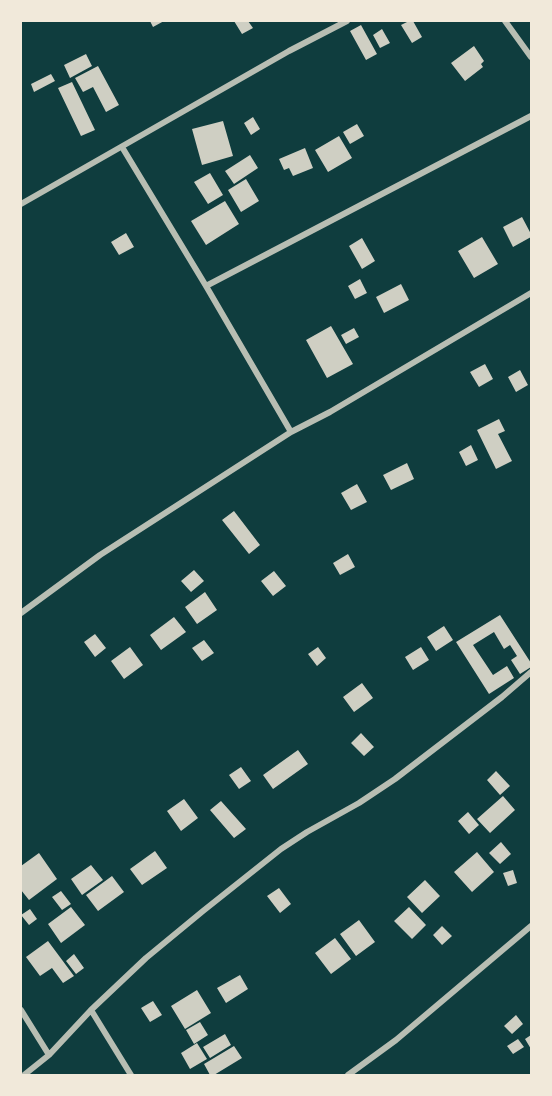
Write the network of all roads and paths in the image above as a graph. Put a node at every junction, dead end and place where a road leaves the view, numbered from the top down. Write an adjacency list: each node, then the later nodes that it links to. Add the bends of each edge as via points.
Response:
1 (347, 21): 5 (street)
2 (505, 21): 3 (street)
3 (531, 57)
4 (531, 116): 7 (street)
5 (122, 147): 6 (street); 7 (street)
6 (21, 204)
7 (206, 286): 9 (street)
8 (531, 293): 9 (street)
9 (291, 432): 10 (street, via 100,555)
10 (21, 613)
11 (531, 672): 14 (street, via 395,779 281,849 146,958)
12 (531, 926): 18 (street, via 396,1040)
13 (21, 1010): 15 (street)
14 (91, 1010): 15 (street); 17 (street)
15 (49, 1055): 16 (street)
16 (24, 1075)
17 (130, 1075)
18 (348, 1075)

